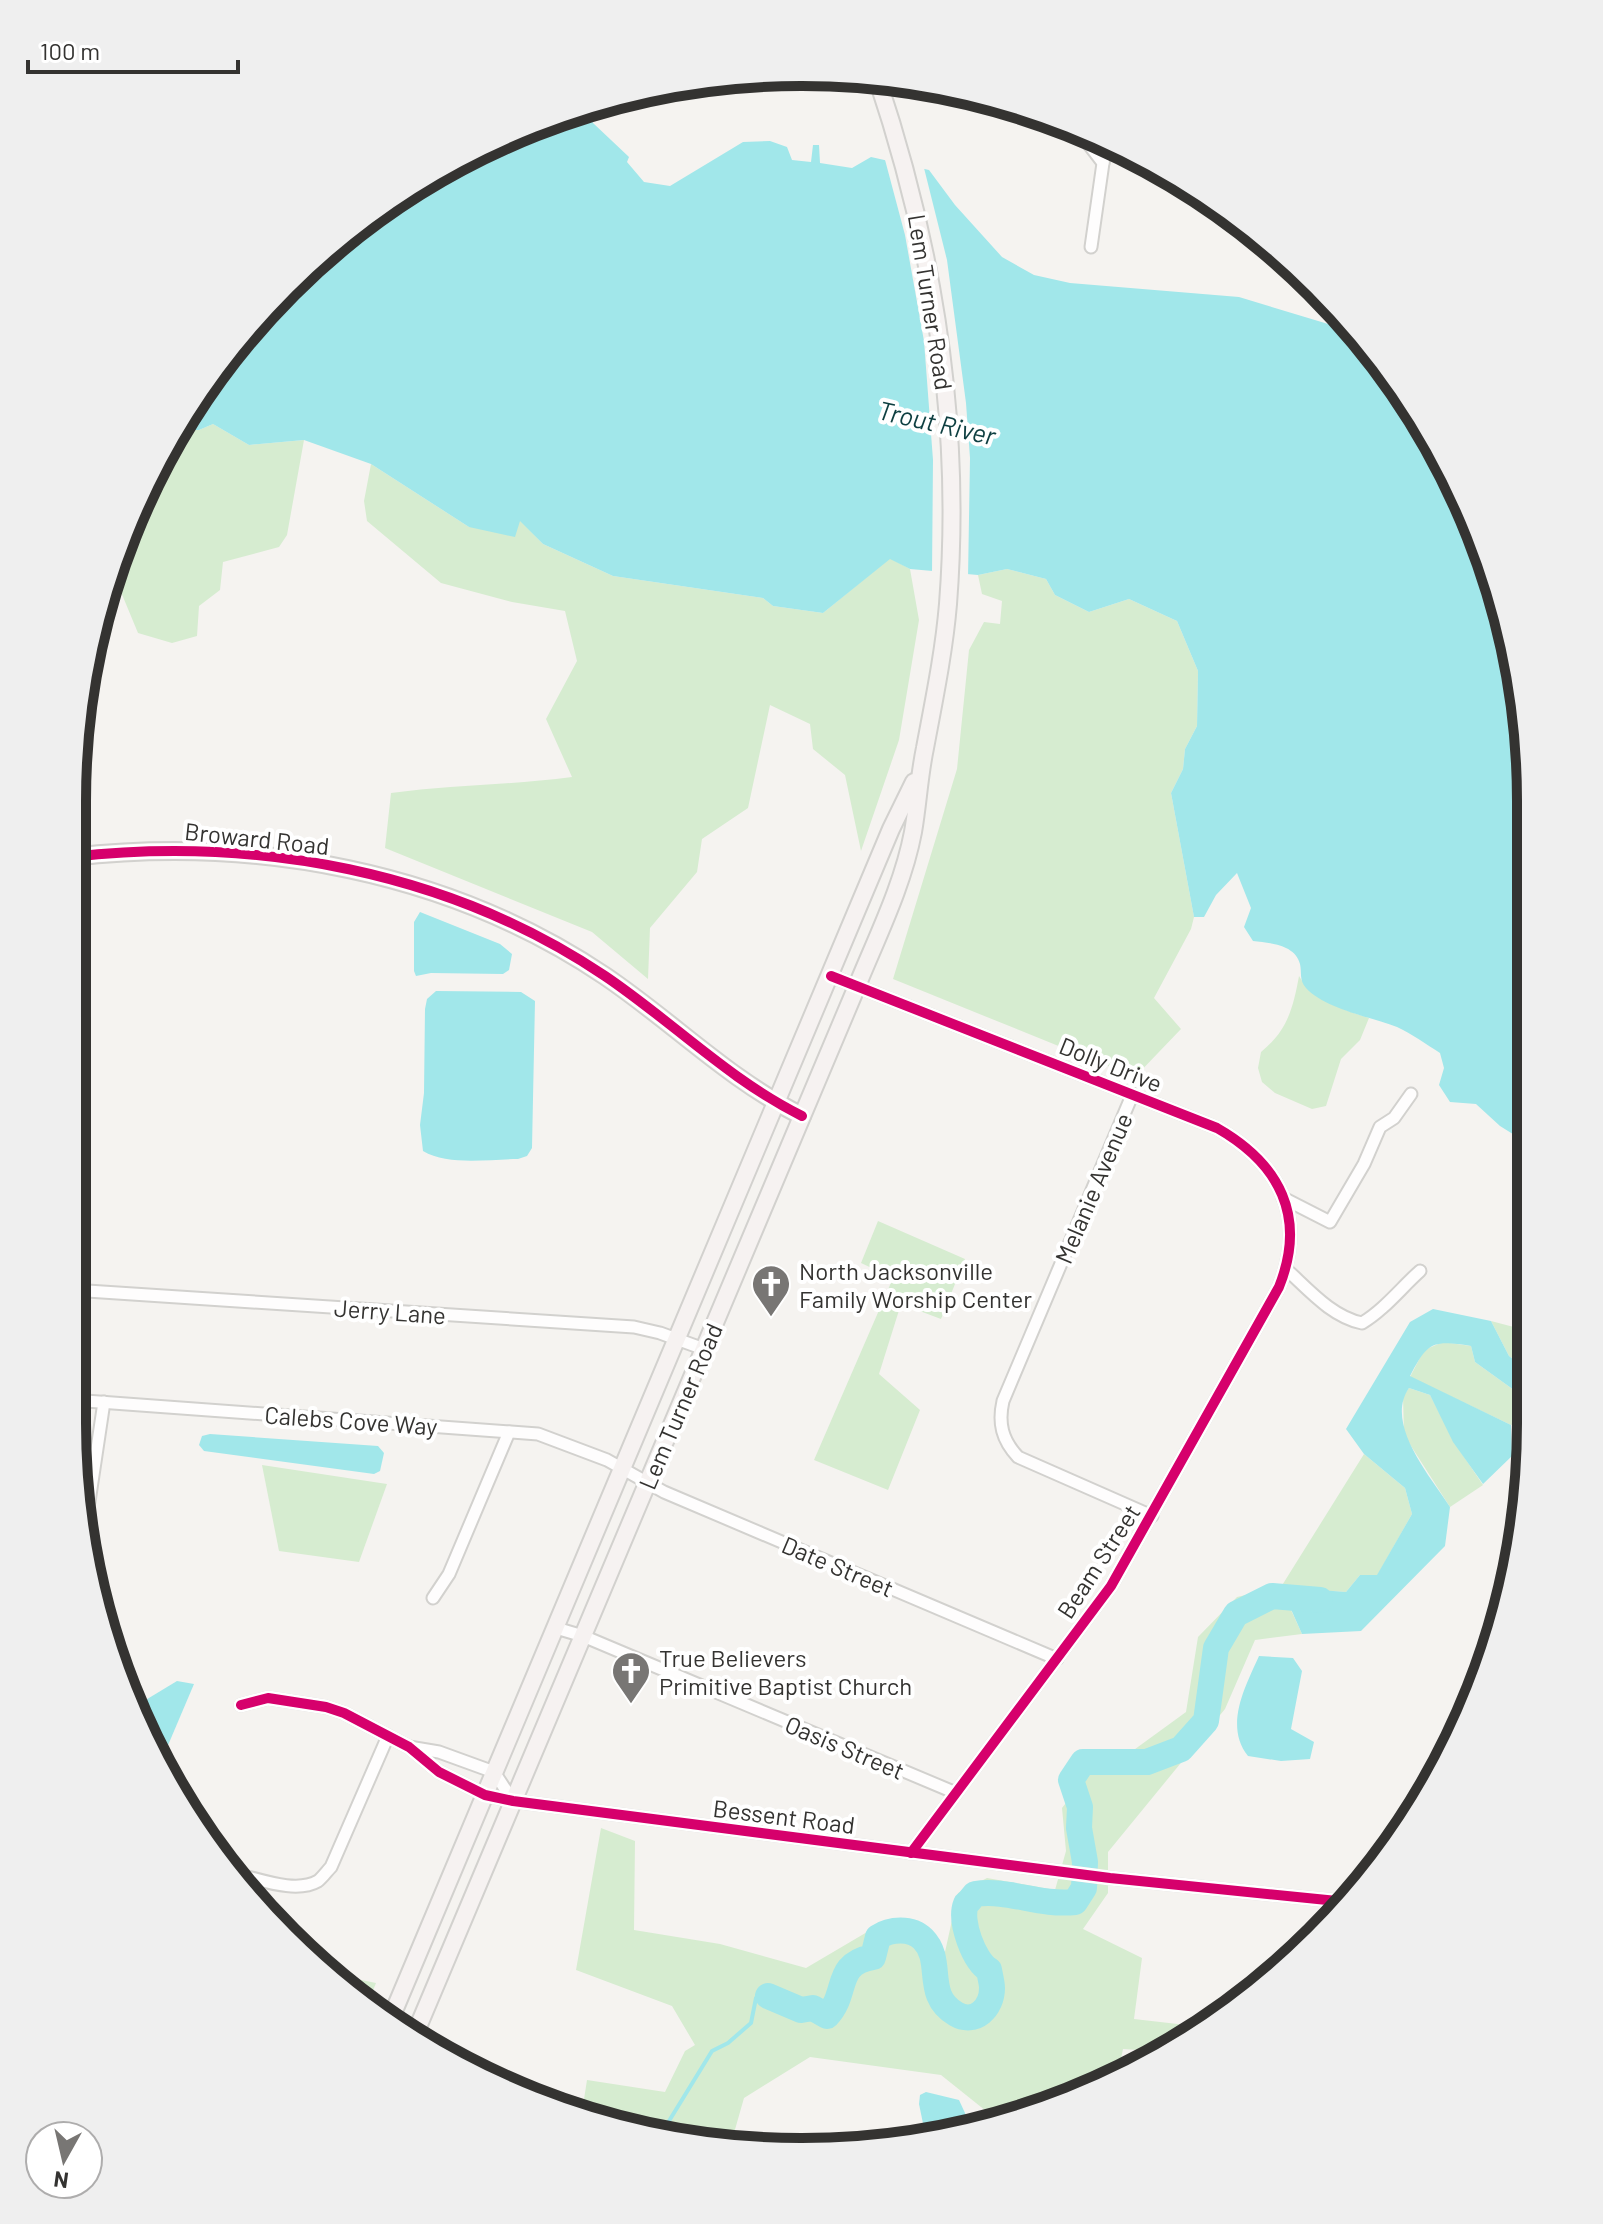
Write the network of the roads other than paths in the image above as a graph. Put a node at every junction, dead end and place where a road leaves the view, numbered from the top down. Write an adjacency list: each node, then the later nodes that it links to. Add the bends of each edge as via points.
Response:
1 (881, 91): 6 (main road, Lem Turner Road, via 920,224 948,408 948,605)
2 (1091, 148): 4 (street)
3 (1105, 154): 4 (street)
4 (1103, 163): 5 (street)
5 (1091, 247)
6 (920, 770): 8 (main road, Lem Turner Road); 9 (main road, Lem Turner Road, via 912,834)
7 (86, 856): 12 (main road, Broward Road, via 161,850 256,853 364,872 459,902 506,921 603,975 718,1065)
8 (831, 976): 9 (street, Dolly Drive); 12 (main road, Lem Turner Road)
9 (857, 986): 10 (street, Dolly Drive); 13 (main road, Lem Turner Road)
10 (1133, 1093): 14 (street, Dolly Drive, via 1243,1143 1264,1164); 26 (street, Melanie Avenue, via 1000,1415 1007,1446 1018,1457)
11 (1411, 1094): 14 (street, via 1394,1118 1380,1127 1330,1222)
12 (777, 1103): 13 (main road, Broward Road); 18 (main road, Lem Turner Road)
13 (802, 1116): 19 (main road, Lem Turner Road)
14 (1283, 1198): 15 (street, Dolly Drive, via 1290,1230)
15 (1286, 1269): 16 (street, via 1326,1306 1362,1323); 26 (street, Beam Street)
16 (1420, 1271)
17 (86, 1291): 18 (street, Jerry Lane, via 634,1327)
18 (677, 1339): 19 (street, Jerry Lane); 23 (main road, Lem Turner Road)
19 (704, 1349): 24 (main road, Lem Turner Road)
20 (86, 1401): 21 (street, Calebs Cove Way)
21 (104, 1402): 22 (street, Calebs Cove Way); 25 (street)
22 (509, 1432): 23 (street, Calebs Cove Way, via 554,1438); 27 (street, via 449,1574)
23 (622, 1469): 24 (street, Date Street); 28 (main road, Lem Turner Road)
24 (648, 1483): 29 (main road, Lem Turner Road); 30 (street, Date Street)
25 (90, 1494)
26 (1152, 1516): 30 (street, Beam Street, via 1111,1586)
27 (433, 1598)
28 (556, 1628): 29 (street, Oasis Street); 34 (main road, Lem Turner Road)
29 (583, 1636): 35 (street, Oasis Street); 37 (main road, Lem Turner Road)
30 (1057, 1659): 35 (street, Beam Street)
31 (241, 1705): 32 (street, Bessent Road, via 268,1698 326,1707)
32 (388, 1736): 33 (street, Bessent Road); 39 (street, via 331,1867 319,1880 287,1885)
33 (409, 1747): 34 (street, Bessent Road); 36 (street, Bessent Road, via 439,1772)
34 (494, 1772): 36 (main road, Lem Turner Road); 37 (street)
35 (956, 1793): 38 (street, Beam Street)
36 (485, 1795): 37 (street, Bessent Road); 41 (main road, Lem Turner Road)
37 (513, 1801): 38 (street, Bessent Road); 42 (main road, Lem Turner Road)
38 (911, 1853): 40 (street, Bessent Road)
39 (250, 1877)
40 (1333, 1901)
41 (394, 2010)
42 (418, 2026)

